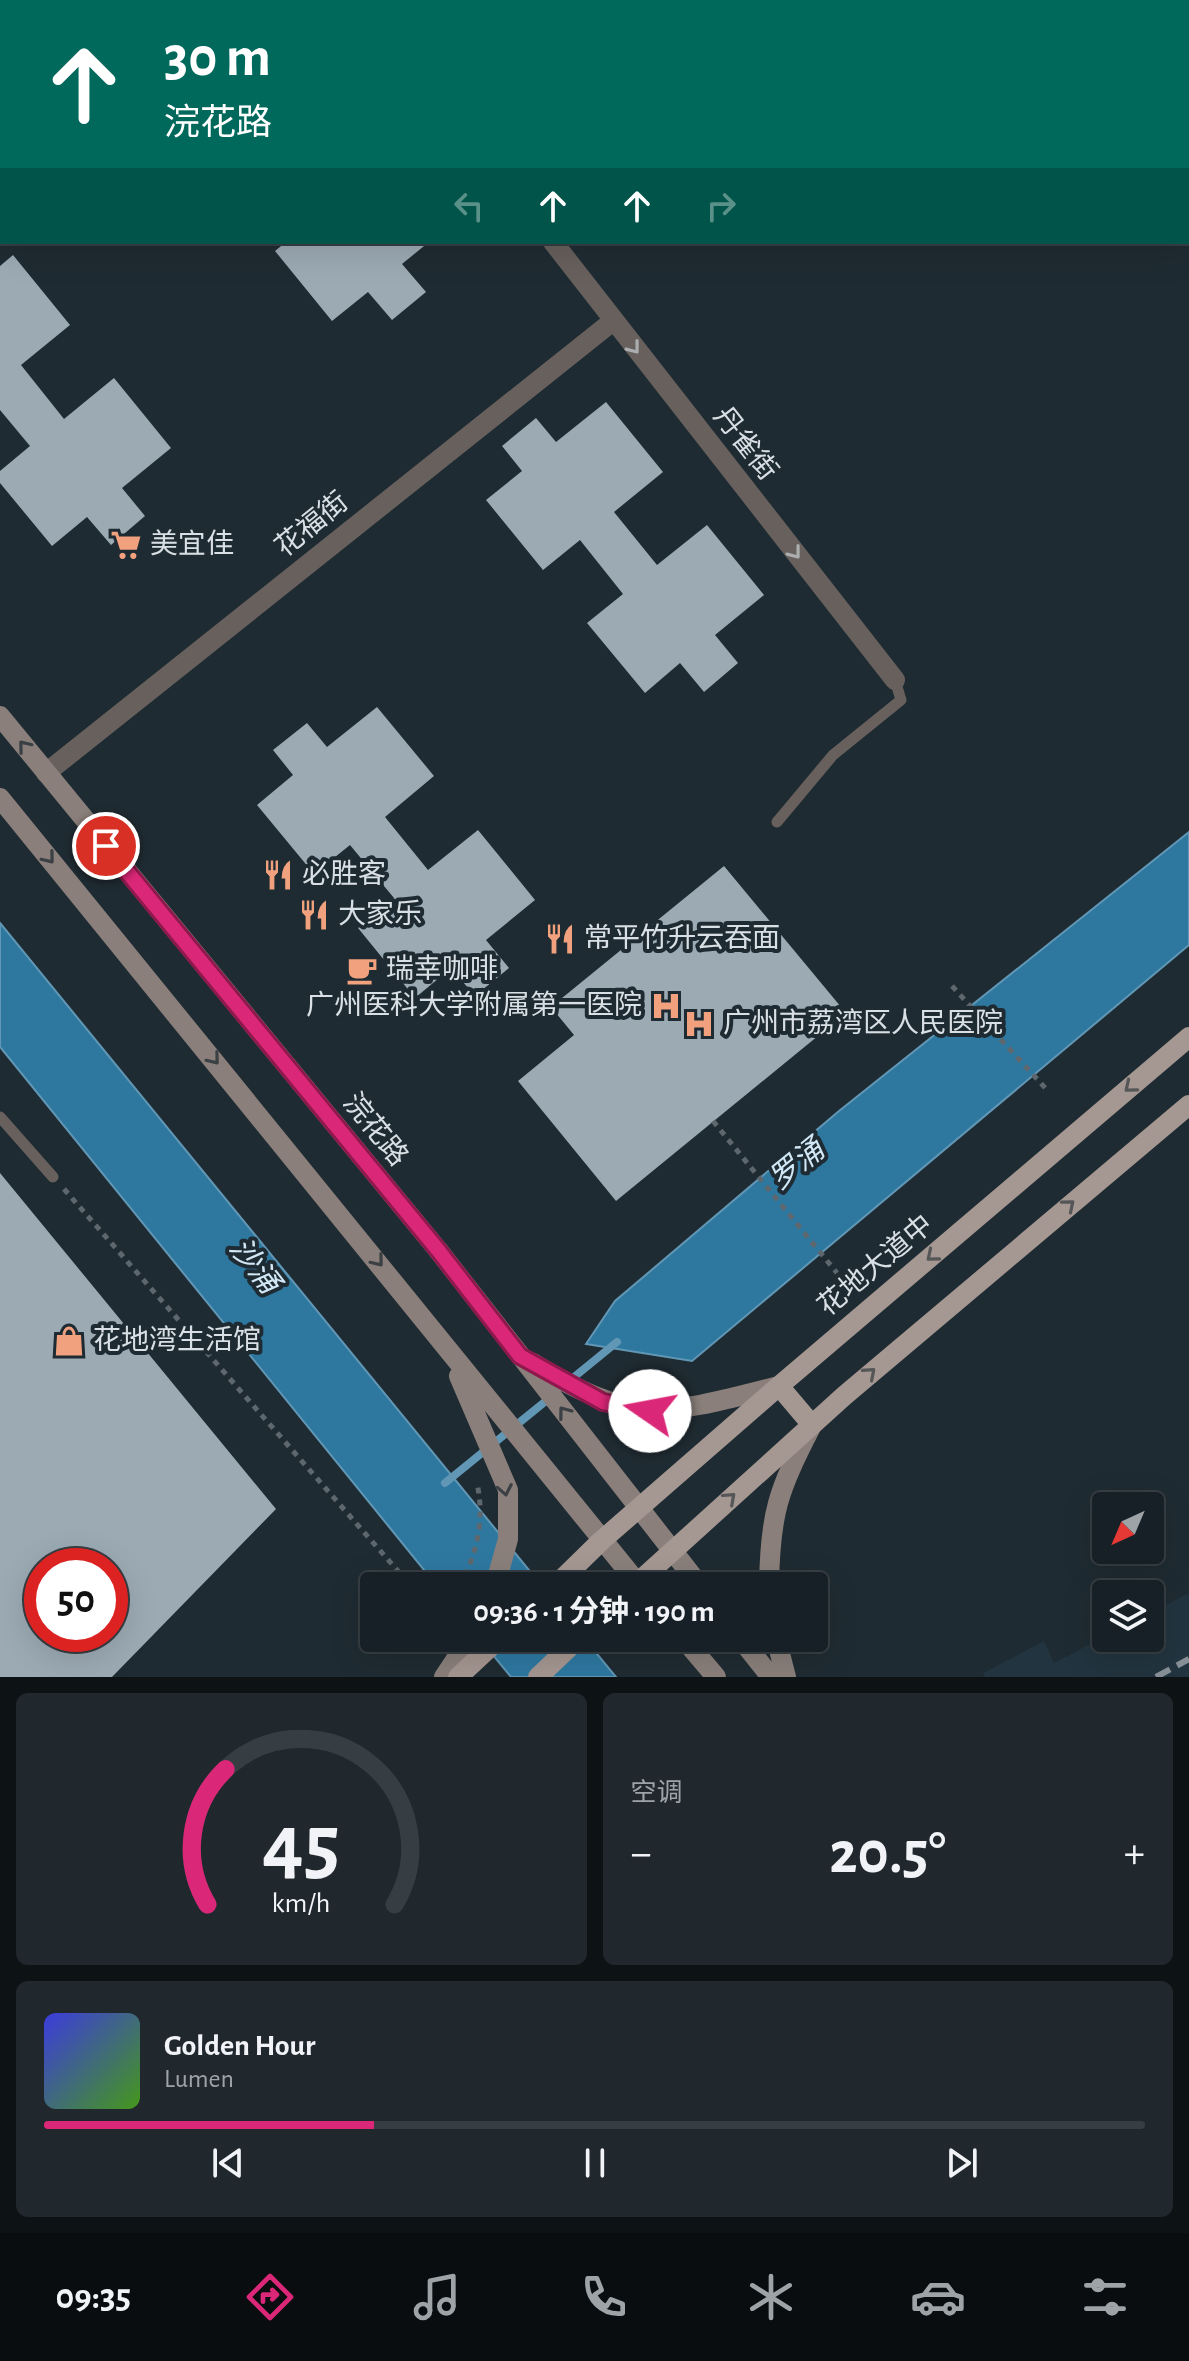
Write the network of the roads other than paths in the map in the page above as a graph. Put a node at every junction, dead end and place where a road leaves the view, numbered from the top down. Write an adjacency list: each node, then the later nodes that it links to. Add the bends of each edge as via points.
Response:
1 (555, 244): 2 (street, 丹雀街)
2 (613, 321): 3 (street, 丹雀街, one-way to 3); 5 (street, 花福街)
3 (895, 680): 7 (lane, via 901,700 833,755)
4 (0, 716): 5 (main road, 浣花路, one-way to 4)
5 (46, 773): 12 (main road, 浣花路)
6 (0, 798): 14 (main road, one-way to 14, via 441,1340)
7 (777, 822)
8 (1189, 1037): 13 (main road, 花地大道中, one-way to 13)
9 (1189, 1105): 15 (main road, one-way to 9)
10 (0, 1117): 11 (lane)
11 (53, 1177)
12 (534, 1367): 13 (main road, via 603,1402 650,1411); 16 (main road, 浣花路, one-way to 12)
13 (779, 1386): 15 (main road); 16 (main road, 花地大道中)
14 (490, 1415): 17 (main road); 19 (main road, one-way to 19, via 508,1490 508,1539)
15 (812, 1425): 18 (main road, one-way to 15); 24 (main road, via 772,1515)
16 (638, 1508): 17 (main road, 花地大道中); 18 (main road, 浣花路)
17 (601, 1541): 20 (main road, 花地大道中); 21 (main road)
18 (672, 1551): 22 (main road); 23 (main road, 浣花路)
19 (499, 1572)
20 (569, 1572)
21 (626, 1572)
22 (650, 1572)
23 (689, 1572)
24 (770, 1572)
25 (461, 1652): 31 (main road)
26 (485, 1652): 32 (main road)
27 (564, 1652): 33 (main road)
28 (695, 1652): 34 (main road)
29 (751, 1652): 35 (main road)
30 (780, 1652): 36 (main road)
31 (444, 1677)
32 (458, 1677)
33 (538, 1677)
34 (716, 1677)
35 (771, 1677)
36 (786, 1677)

